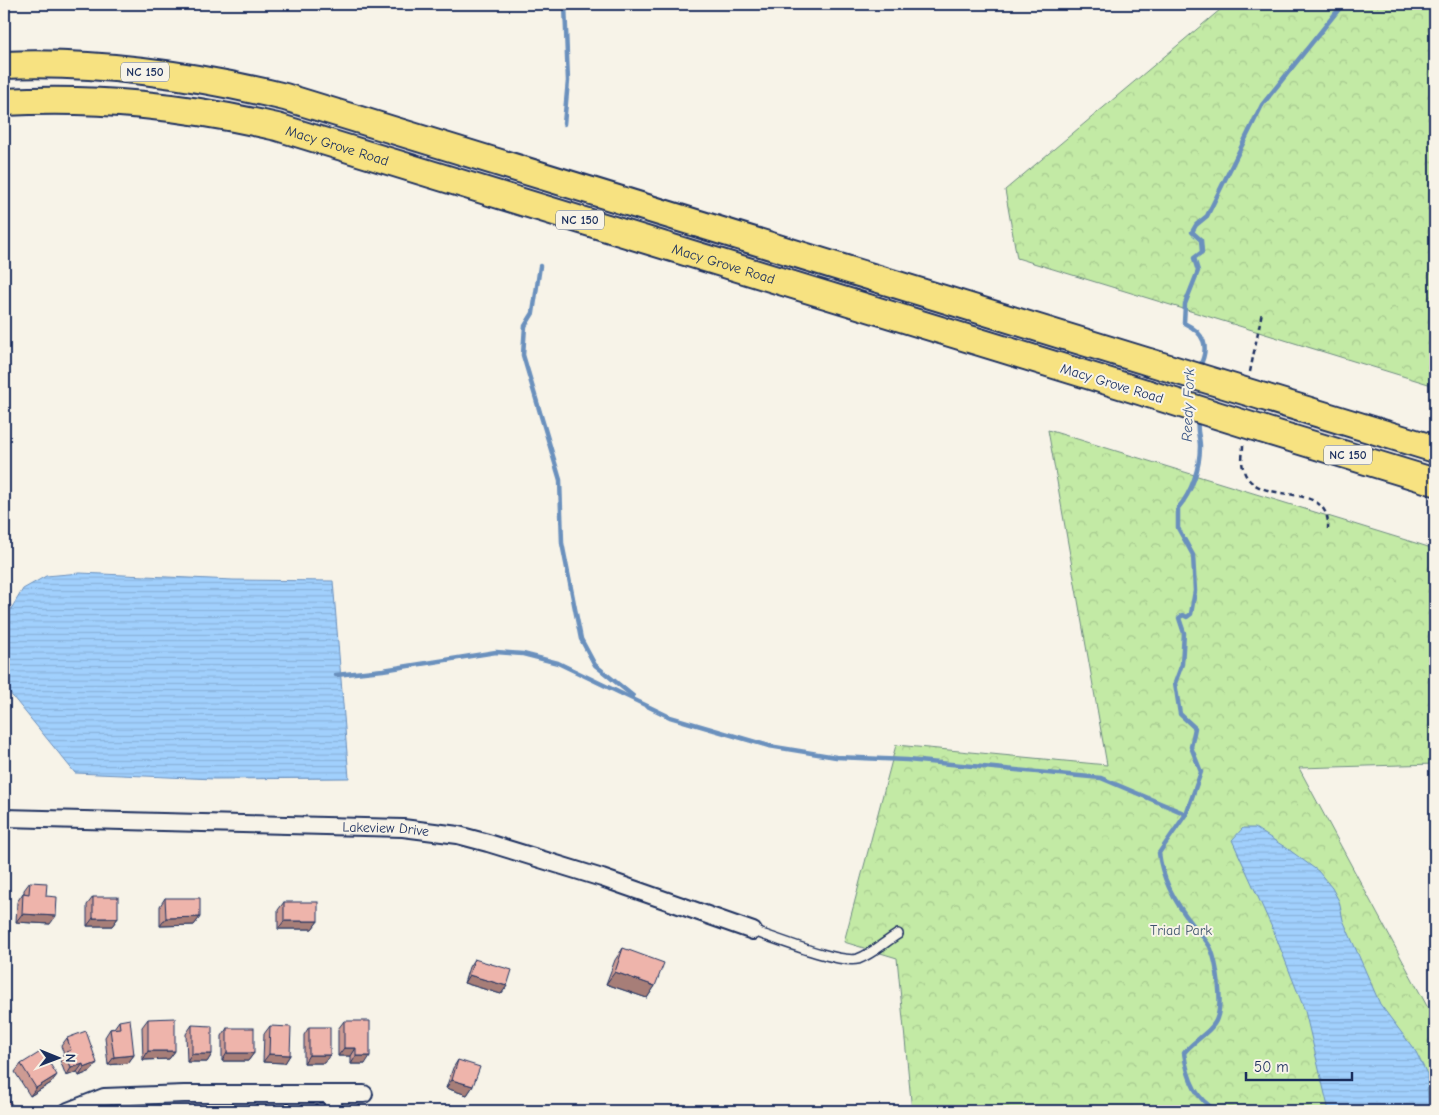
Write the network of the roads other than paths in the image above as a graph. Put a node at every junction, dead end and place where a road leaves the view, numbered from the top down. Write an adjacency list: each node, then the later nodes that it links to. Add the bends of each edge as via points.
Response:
1 (4, 65): 4 (main road, NC 150, via 56,64 122,69 221,83 317,106)
2 (4, 102): 3 (main road, Macy Grove Road / NC 150, via 120,101 183,108 277,127)
3 (360, 152): 4 (main road, via 365,144 376,141 425,154); 6 (main road, Macy Grove Road / NC 150, bridge)
4 (512, 166): 5 (main road, NC 150, bridge)
5 (1435, 450)
6 (1359, 459): 7 (main road); 8 (main road, Macy Grove Road / NC 150)
7 (1435, 474)
8 (1435, 482)
9 (4, 818): 10 (street, Lakeview Drive, via 403,828 458,835 602,878)
10 (753, 931): 11 (lane, via 840,959 866,955)
11 (898, 934)
12 (364, 1094): 13 (street)
13 (334, 1095): 14 (street, via 104,1097); 15 (street)
14 (68, 1111)
15 (333, 1111)

